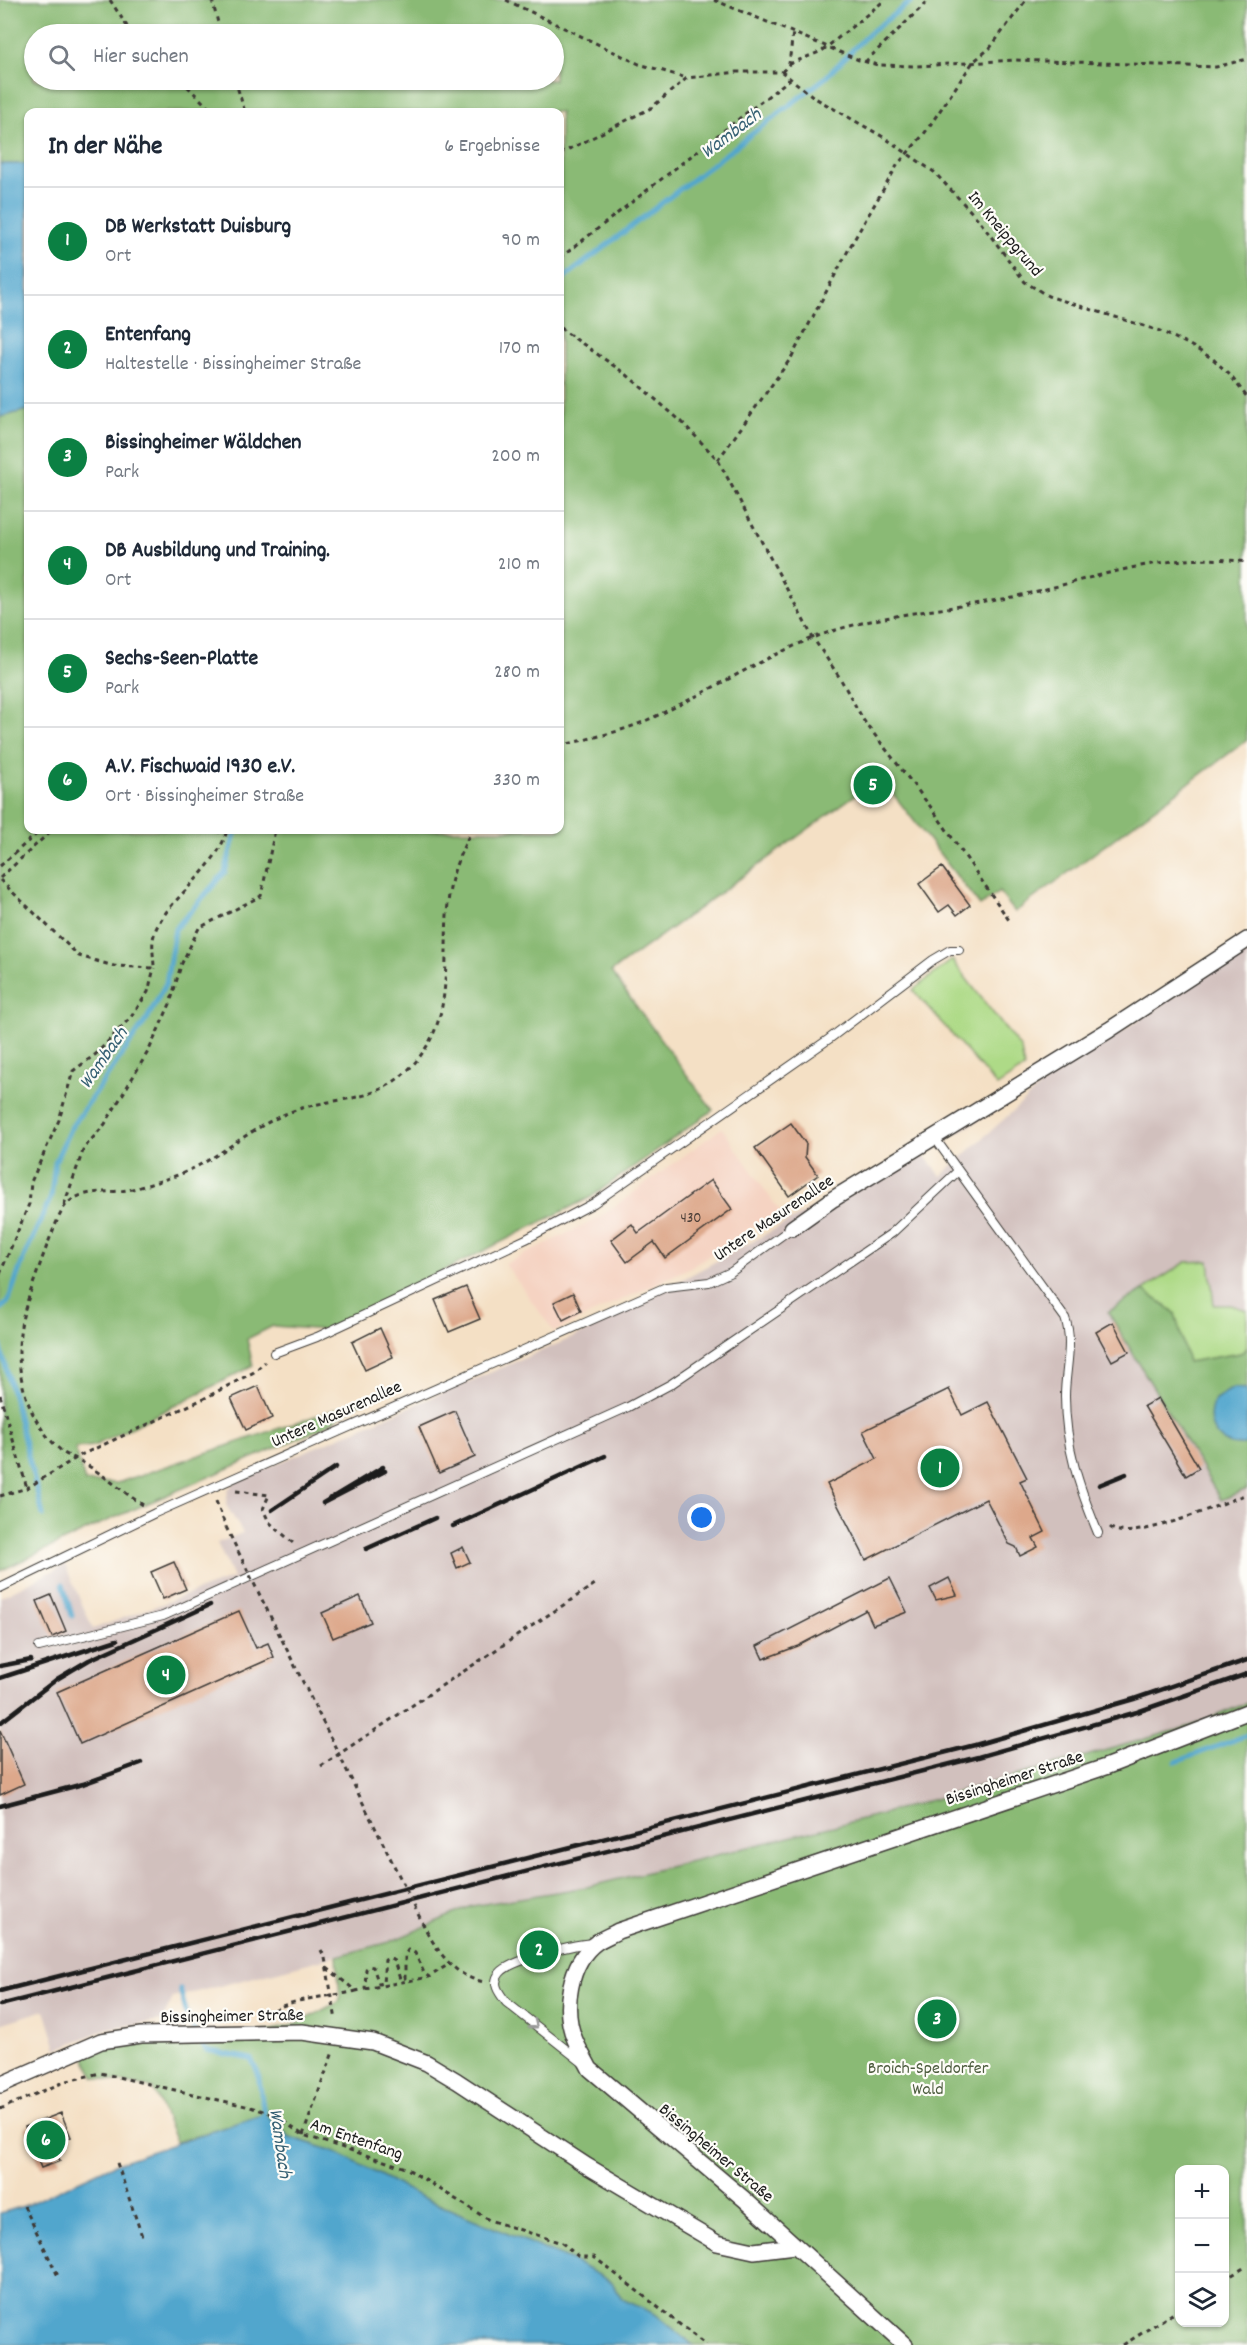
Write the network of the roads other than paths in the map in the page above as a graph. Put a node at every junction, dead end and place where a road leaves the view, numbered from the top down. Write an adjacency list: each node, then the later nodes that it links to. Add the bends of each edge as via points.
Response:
1 (1247, 940): 3 (street, Untere Masurenallee)
2 (958, 950): 6 (lane, via 933,960 829,1039 594,1203 368,1314)
3 (934, 1137): 4 (lane); 5 (street, Untere Masurenallee)
4 (957, 1172): 7 (lane, via 1065,1318 1069,1336 1065,1395 1068,1446); 9 (lane, via 892,1233 671,1384 628,1407 163,1616)
5 (792, 1228): 8 (lane, Untere Masurenallee, via 731,1272 709,1282 666,1287 154,1513)
6 (274, 1353)
7 (1098, 1533)
8 (0, 1588)
9 (39, 1647)
10 (1247, 1712): 11 (street, Bissingheimer Straße, via 1105,1767 687,1906)
11 (596, 1943): 12 (street, Bissingheimer Straße, via 571,1984 568,2013 574,2039); 12 (lane, one-way to 12, via 580,1943 510,1965 496,1983 506,2002)
12 (590, 2069): 14 (street, Bissingheimer Straße)
13 (0, 2085): 14 (street, Bissingheimer Straße, via 101,2041 141,2035 264,2032 373,2042 427,2063 587,2166 717,2243 754,2251)
14 (794, 2246): 15 (street)
15 (905, 2345)

